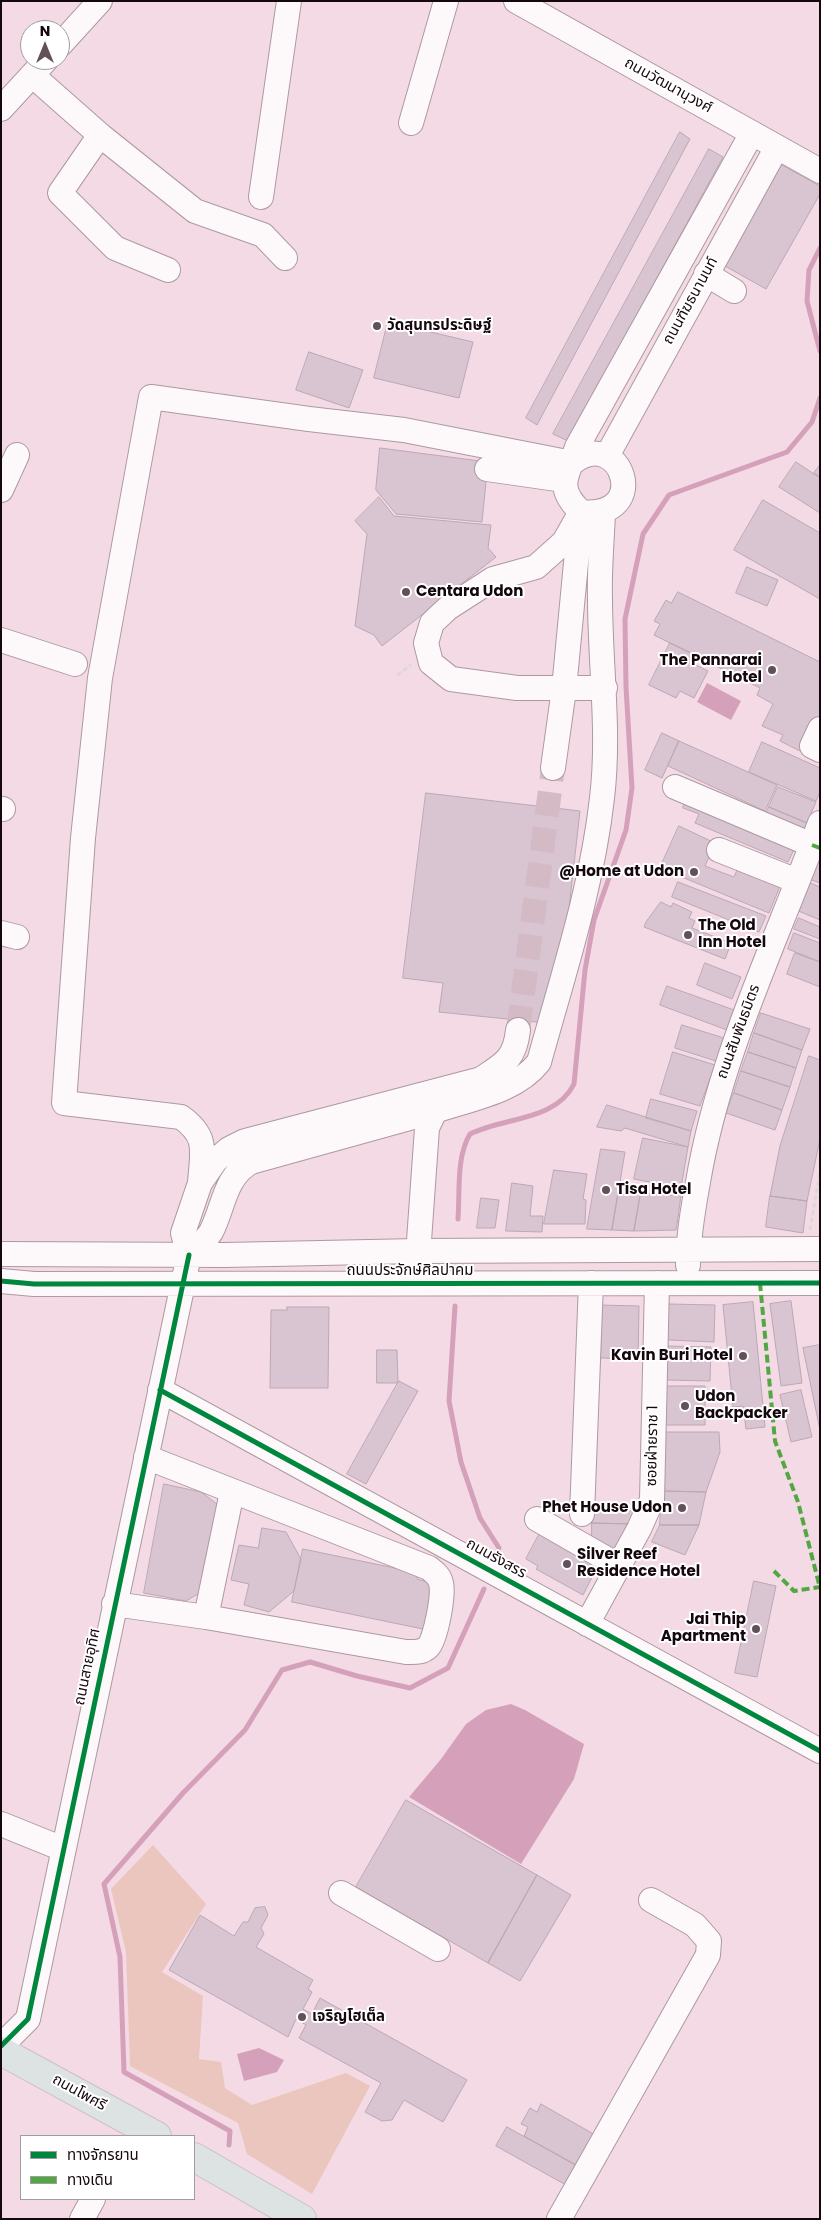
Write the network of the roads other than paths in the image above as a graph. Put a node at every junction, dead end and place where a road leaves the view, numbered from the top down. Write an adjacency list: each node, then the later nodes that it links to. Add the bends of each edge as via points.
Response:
1 (100, 1): 5 (street)
2 (289, 1): 14 (street)
3 (446, 1): 9 (street)
4 (516, 1): 10 (street, ถนนวัฒนานุวงศ์)
5 (70, 34)
6 (36, 70): 8 (street)
7 (42, 70): 11 (street)
8 (1, 108)
9 (411, 123)
10 (752, 133): 12 (street, ถนนวัฒนานุวงศ์); 17 (street)
11 (100, 135): 15 (street, via 195,211 263,235); 16 (street, via 60,193 115,248)
12 (777, 147): 13 (street, ถนนวัฒนานุวงศ์); 18 (street, ถนนฑีฆธนานนท์)
13 (820, 171)
14 (261, 197)
15 (285, 258)
16 (168, 270)
17 (673, 276): 18 (street); 23 (street, via 577,447)
18 (702, 282): 19 (street); 21 (street, ถนนฑีฆธนานนท์)
19 (734, 290)
20 (17, 455): 24 (street)
21 (607, 456): 23 (street, via 588,454); 25 (street, via 621,470 623,490 612,507)
22 (487, 470): 23 (street)
23 (568, 471): 25 (street, via 568,498); 39 (street, via 532,454 404,430 151,397 100,678 83,838 64,1103 181,1117 195,1127 202,1144)
24 (1, 490)
25 (592, 512): 28 (street); 29 (street); 29 (street, via 536,567 493,580 448,608 432,623 426,643 431,663 451,679 517,688)
26 (1, 640): 27 (street)
27 (75, 664)
28 (605, 688): 29 (street); 38 (street, via 602,797 592,865 539,1062 521,1079)
29 (564, 689): 32 (street)
30 (820, 728): 31 (street, via 812,746)
31 (820, 750)
32 (553, 768)
33 (675, 787): 34 (street)
34 (816, 834): 36 (street, ถนนสัมพันธมิตร)
35 (719, 850): 36 (street)
36 (797, 881): 40 (street, ถนนสัมพันธมิตร, via 720,1083 704,1143)
37 (518, 1030): 39 (street, via 513,1054 505,1064 481,1079 245,1141 216,1160)
38 (435, 1111): 42 (street, via 427,1128); 44 (street, via 251,1162 230,1183 210,1234)
39 (200, 1183): 44 (street, via 183,1233)
40 (688, 1249): 41 (street, ถนนประจักษ์ศิลปาคม); 42 (street, ถนนประจักษ์ศิลปาคม); 49 (street, ถนนสัมพันธมิตร)
41 (814, 1249)
42 (418, 1251): 44 (street, ถนนประจักษ์ศิลปาคม); 46 (street)
43 (1, 1254): 44 (street, ถนนประจักษ์ศิลปาคม)
44 (189, 1255): 51 (street, ถนนสายอุทิศ)
45 (1, 1281): 51 (street, ถนนประจักษ์ศิลปาคม)
46 (416, 1283): 47 (street, ถนนประจักษ์ศิลปาคม); 51 (street, ถนนประจักษ์ศิลปาคม)
47 (591, 1283): 48 (street, ถนนประจักษ์ศิลปาคม); 55 (street)
48 (657, 1283): 49 (street, ถนนประจักษ์ศิลปาคม); 58 (street, ซอยฝ่ายราช 1, via 652,1500)
49 (688, 1283): 50 (street, ถนนประจักษ์ศิลปาคม)
50 (820, 1283)
51 (182, 1284): 52 (street, ถนนสายอุทิศ)
52 (160, 1390): 53 (street, ถนนสายอุทิศ); 57 (street, ถนนรังสรร)
53 (146, 1457): 54 (street); 60 (street, ถนนสายอุทิศ)
54 (232, 1492): 59 (street, via 428,1568 438,1574); 61 (street)
55 (582, 1514)
56 (537, 1519): 58 (street)
57 (452, 1549): 59 (street); 62 (street, ถนนรังสรร)
58 (619, 1566): 62 (street, ซอยฝ่ายราช 1)
59 (441, 1582): 61 (street, via 434,1638 421,1652)
60 (114, 1604): 61 (street); 65 (street, ถนนสายอุทิศ)
61 (206, 1617)
62 (587, 1624): 63 (street, ถนนรังสรร)
63 (820, 1751)
64 (1, 1824): 65 (street)
65 (63, 1849): 69 (street, ถนนสายอุทิศ, via 28,2019)
66 (341, 1893): 68 (street)
67 (651, 1900): 77 (street, via 695,1925 709,1941 708,1955)
68 (438, 1949)
69 (1, 2046)
70 (1, 2051): 71 (main road, ถนนโพศรี)
71 (128, 2129): 72 (main road, ถนนโพศรี)
72 (153, 2135)
73 (195, 2158): 76 (main road)
74 (92, 2200): 75 (street)
75 (82, 2219)
76 (302, 2219)
77 (559, 2219)

